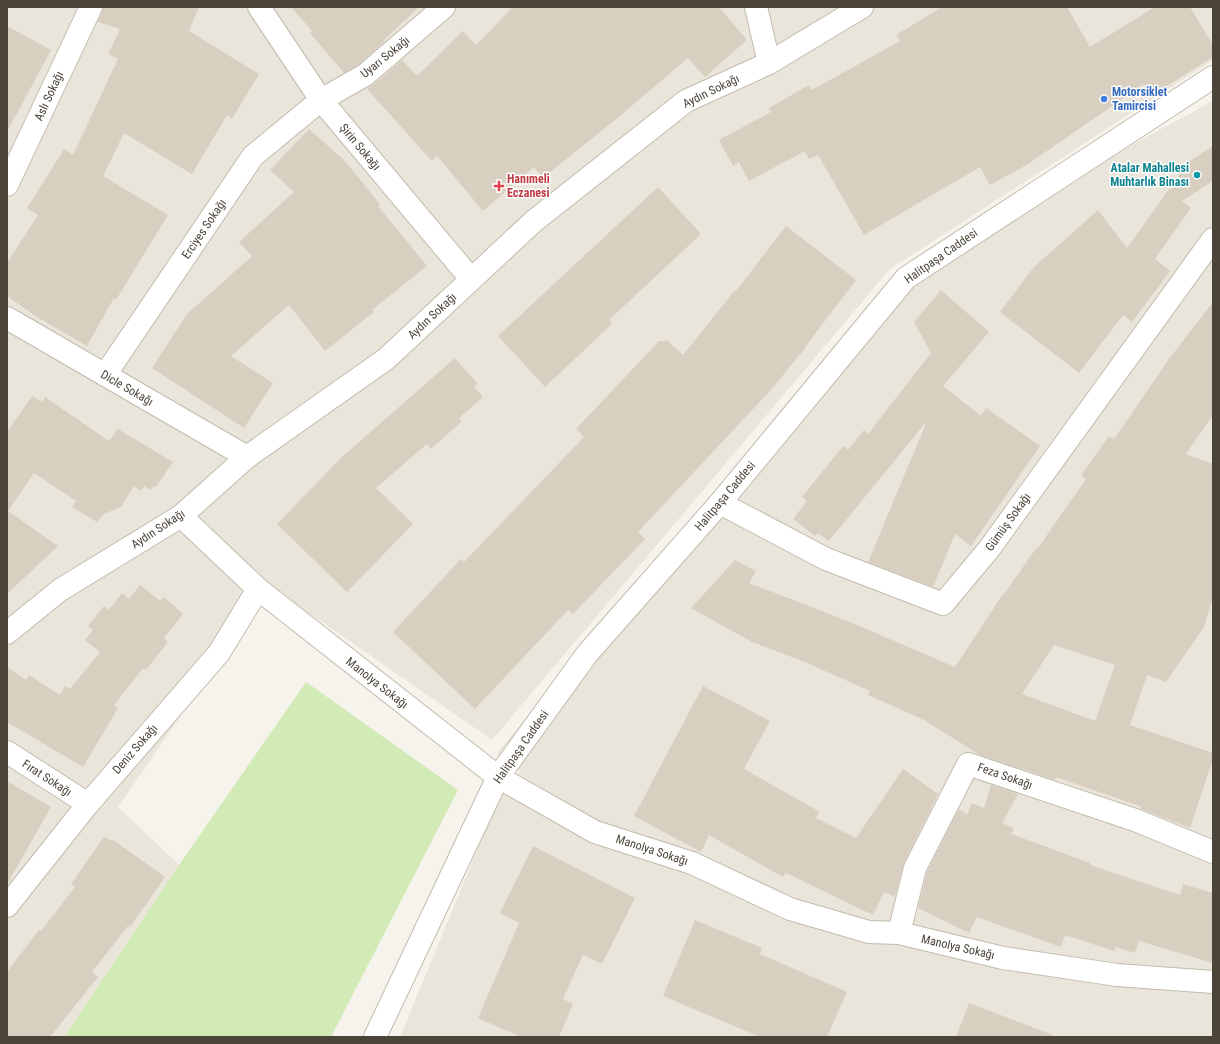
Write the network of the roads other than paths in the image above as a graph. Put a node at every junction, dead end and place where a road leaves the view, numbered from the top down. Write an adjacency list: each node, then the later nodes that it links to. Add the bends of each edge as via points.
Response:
1 (91, 7): 9 (street, Aslı Sokağı)
2 (259, 7): 8 (street, Şirin Sokağı)
3 (444, 7): 8 (street, Uyarı Sokağı, via 365,75)
4 (756, 7): 6 (street)
5 (862, 7): 6 (street, Aydın Sokağı)
6 (769, 63): 11 (street, Aydın Sokağı, via 686,101 534,221)
7 (1213, 77): 15 (street, Halitpaşa Caddesi, via 906,278)
8 (321, 100): 11 (street, Şirin Sokağı); 13 (street, Erciyes Sokağı, via 254,156)
9 (7, 185)
10 (1213, 239): 15 (street, Gümüş Sokağı, via 989,549 943,604 826,560)
11 (471, 279): 14 (street, Aydın Sokağı, via 386,359)
12 (7, 318): 13 (street, Dicle Sokağı)
13 (105, 375): 14 (street, Dicle Sokağı)
14 (247, 457): 16 (street, Aydın Sokağı)
15 (720, 504): 20 (street, Halitpaşa Caddesi, via 587,654)
16 (181, 516): 17 (street, Manolya Sokağı); 18 (street, Aydın Sokağı, via 60,590)
17 (258, 589): 20 (street, Manolya Sokağı); 21 (street, Deniz Sokağı, via 218,653)
18 (7, 633)
19 (7, 752): 21 (street, Fırat Sokağı)
20 (498, 777): 24 (street, Manolya Sokağı, via 595,832 692,863 790,909 868,932); 26 (street, Halitpaşa Caddesi)
21 (88, 804): 23 (street, Deniz Sokağı)
22 (1213, 852): 24 (street, Feza Sokağı, via 1135,820 968,764 916,868)
23 (7, 906)
24 (899, 933): 25 (street, Manolya Sokağı, via 1003,958 1118,975)
25 (1213, 982)
26 (375, 1037)

